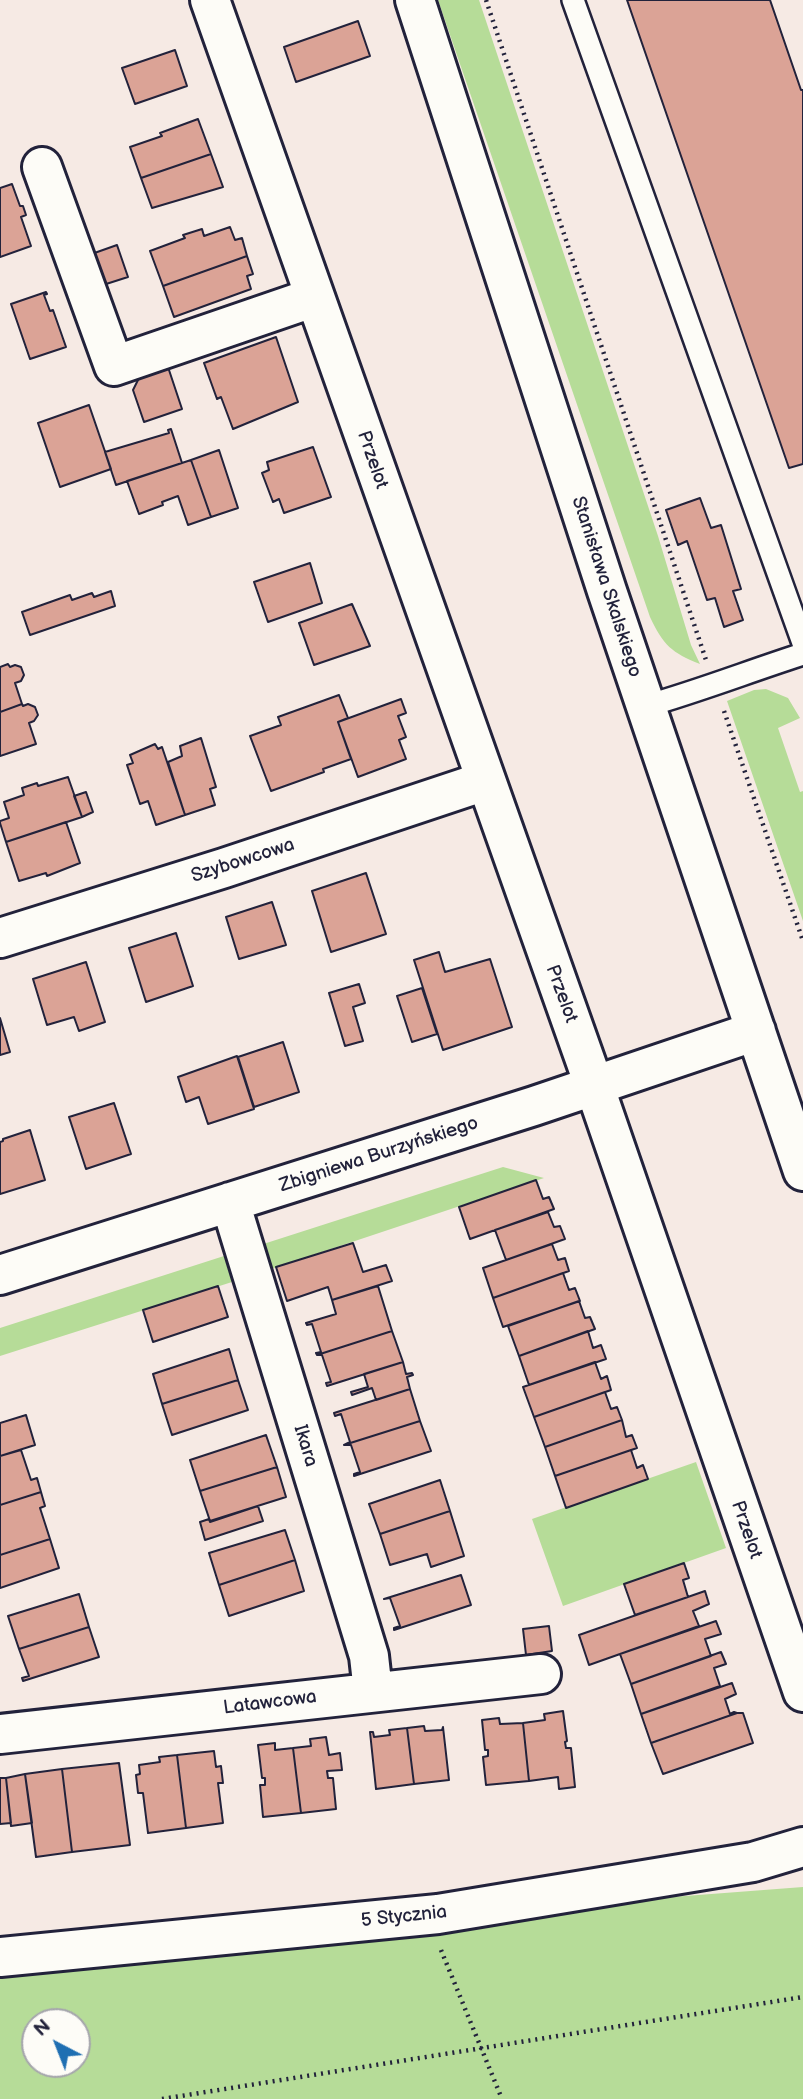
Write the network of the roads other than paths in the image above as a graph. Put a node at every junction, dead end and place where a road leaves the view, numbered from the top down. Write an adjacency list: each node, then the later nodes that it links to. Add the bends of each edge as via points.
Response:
1 (210, 0): 5 (street, Przelot)
2 (415, 0): 8 (street, Stanisława Skalskiego)
3 (573, 0): 6 (lane)
4 (42, 167): 5 (street, via 114,366)
5 (315, 297): 9 (street, Przelot)
6 (803, 643)
7 (803, 654): 8 (lane)
8 (646, 706): 11 (street, Stanisława Skalskiego)
9 (485, 781): 10 (street, Szybowcowa); 12 (street, Przelot)
10 (0, 938)
11 (756, 1031): 12 (street, Zbigniewa Burzyńskiego); 13 (street, Stanisława Skalskiego)
12 (594, 1085): 14 (street, Zbigniewa Burzyńskiego); 18 (street, Przelot)
13 (803, 1171)
14 (230, 1202): 15 (street, Zbigniewa Burzyńskiego); 17 (street, Ikara, via 369,1656)
15 (0, 1275)
16 (541, 1674): 17 (street, Latawcowa)
17 (373, 1692): 19 (street, Latawcowa)
18 (803, 1692)
19 (0, 1734)
20 (803, 1847): 21 (street, 5 Stycznia, via 753,1862 434,1915)
21 (0, 1957)

